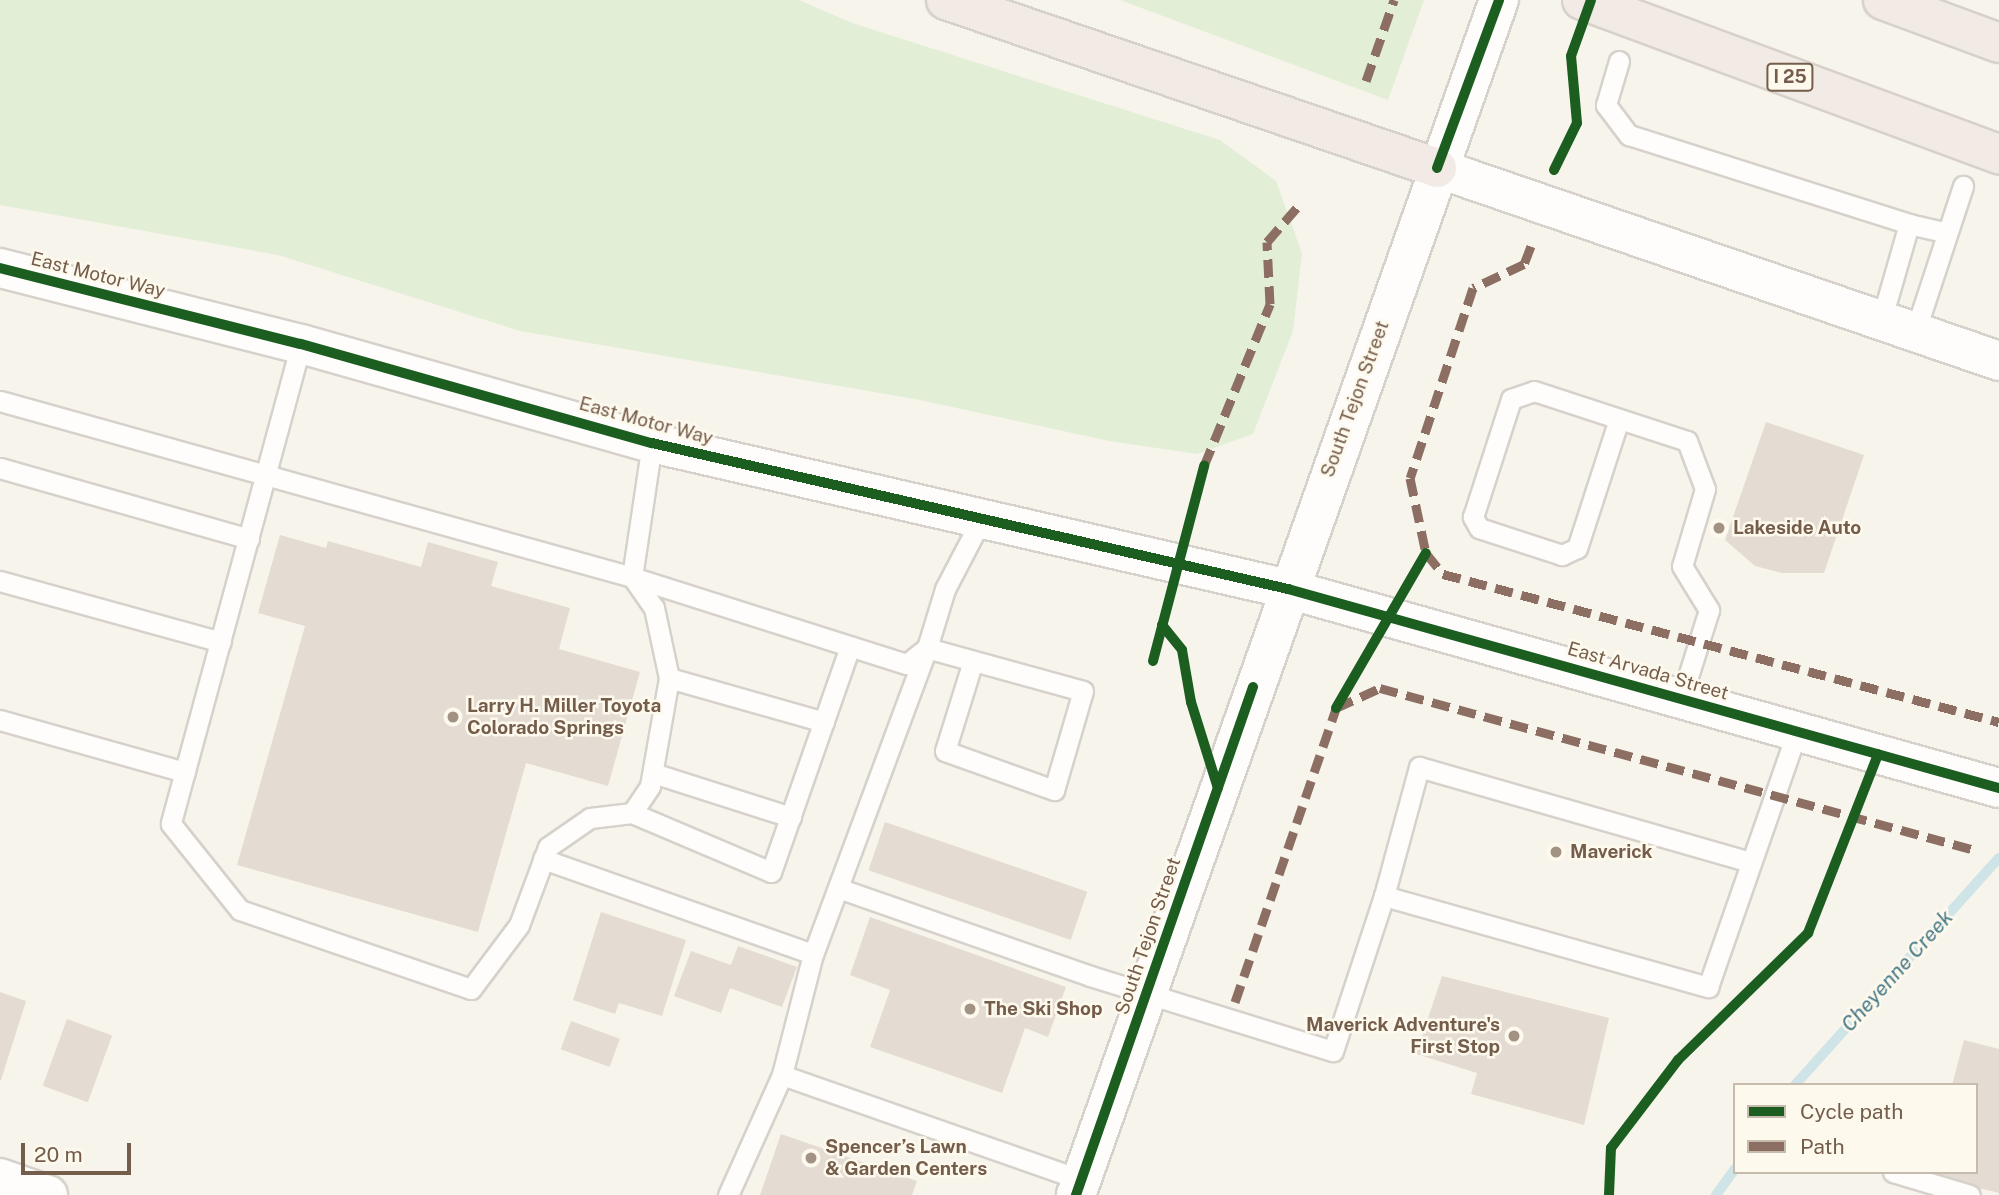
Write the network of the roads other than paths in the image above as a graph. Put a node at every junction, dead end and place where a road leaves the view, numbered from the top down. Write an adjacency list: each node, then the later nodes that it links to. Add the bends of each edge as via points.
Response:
1 (946, 0): 8 (highway)
2 (1499, 0): 8 (street, South Tejon Street)
3 (1582, 0): 7 (highway, I 25, bridge)
4 (1883, 0): 5 (highway)
5 (1999, 43)
6 (1619, 61): 10 (lane, via 1606,105 1629,135)
7 (1999, 154)
8 (1437, 168): 13 (street); 25 (street, South Tejon Street)
9 (1963, 186): 11 (lane)
10 (1909, 224): 11 (lane); 13 (lane)
11 (1947, 233): 13 (lane)
12 (0, 268): 14 (street, East Motor Way)
13 (1898, 326): 15 (street)
14 (302, 344): 18 (street, East Motor Way); 20 (lane)
15 (1999, 361)
16 (0, 401): 20 (lane)
17 (1619, 419): 17 (lane, via 1534,391 1511,398 1473,517 1479,528 1562,555 1577,548); 31 (lane, via 1687,441 1705,489 1682,566 1709,610)
18 (652, 443): 21 (street, East Motor Way); 23 (lane)
19 (0, 468): 22 (lane)
20 (266, 476): 22 (lane); 23 (lane)
21 (982, 518): 25 (street, East Motor Way); 28 (lane, via 945,589)
22 (249, 539): 26 (lane)
23 (632, 577): 27 (lane); 30 (lane, via 654,608)
24 (0, 581): 26 (lane)
25 (1288, 589): 31 (street, East Arvada Street); 45 (street, South Tejon Street)
26 (221, 642): 35 (lane)
27 (850, 647): 28 (lane, via 906,664); 33 (lane)
28 (927, 648): 29 (lane); 42 (lane)
29 (973, 661): 29 (lane, via 1083,691 1054,790 945,751)
30 (669, 678): 33 (lane); 36 (lane)
31 (1681, 699): 34 (street, East Arvada Street)
32 (0, 720): 35 (lane)
33 (824, 722): 39 (lane)
34 (1797, 732): 37 (street, East Arvada Street); 41 (lane)
35 (185, 772): 40 (lane, via 171,824 240,910 471,989 519,925)
36 (653, 773): 38 (lane); 39 (lane)
37 (1999, 788)
38 (632, 813): 39 (lane, via 771,872); 40 (lane, via 590,818 548,847)
39 (791, 817)
40 (543, 859): 44 (lane)
41 (1751, 862): 43 (lane, via 1708,986); 43 (lane, via 1419,767)
42 (838, 888): 44 (lane); 45 (lane)
43 (1384, 896): 45 (lane, via 1333,1051)
44 (813, 954): 46 (lane)
45 (1147, 994): 49 (street, South Tejon Street)
46 (782, 1075): 49 (lane); 51 (lane)
47 (1900, 1174): 52 (lane)
48 (0, 1178): 50 (street)
49 (1079, 1188)
50 (48, 1195)
51 (728, 1195)
52 (1970, 1195)

